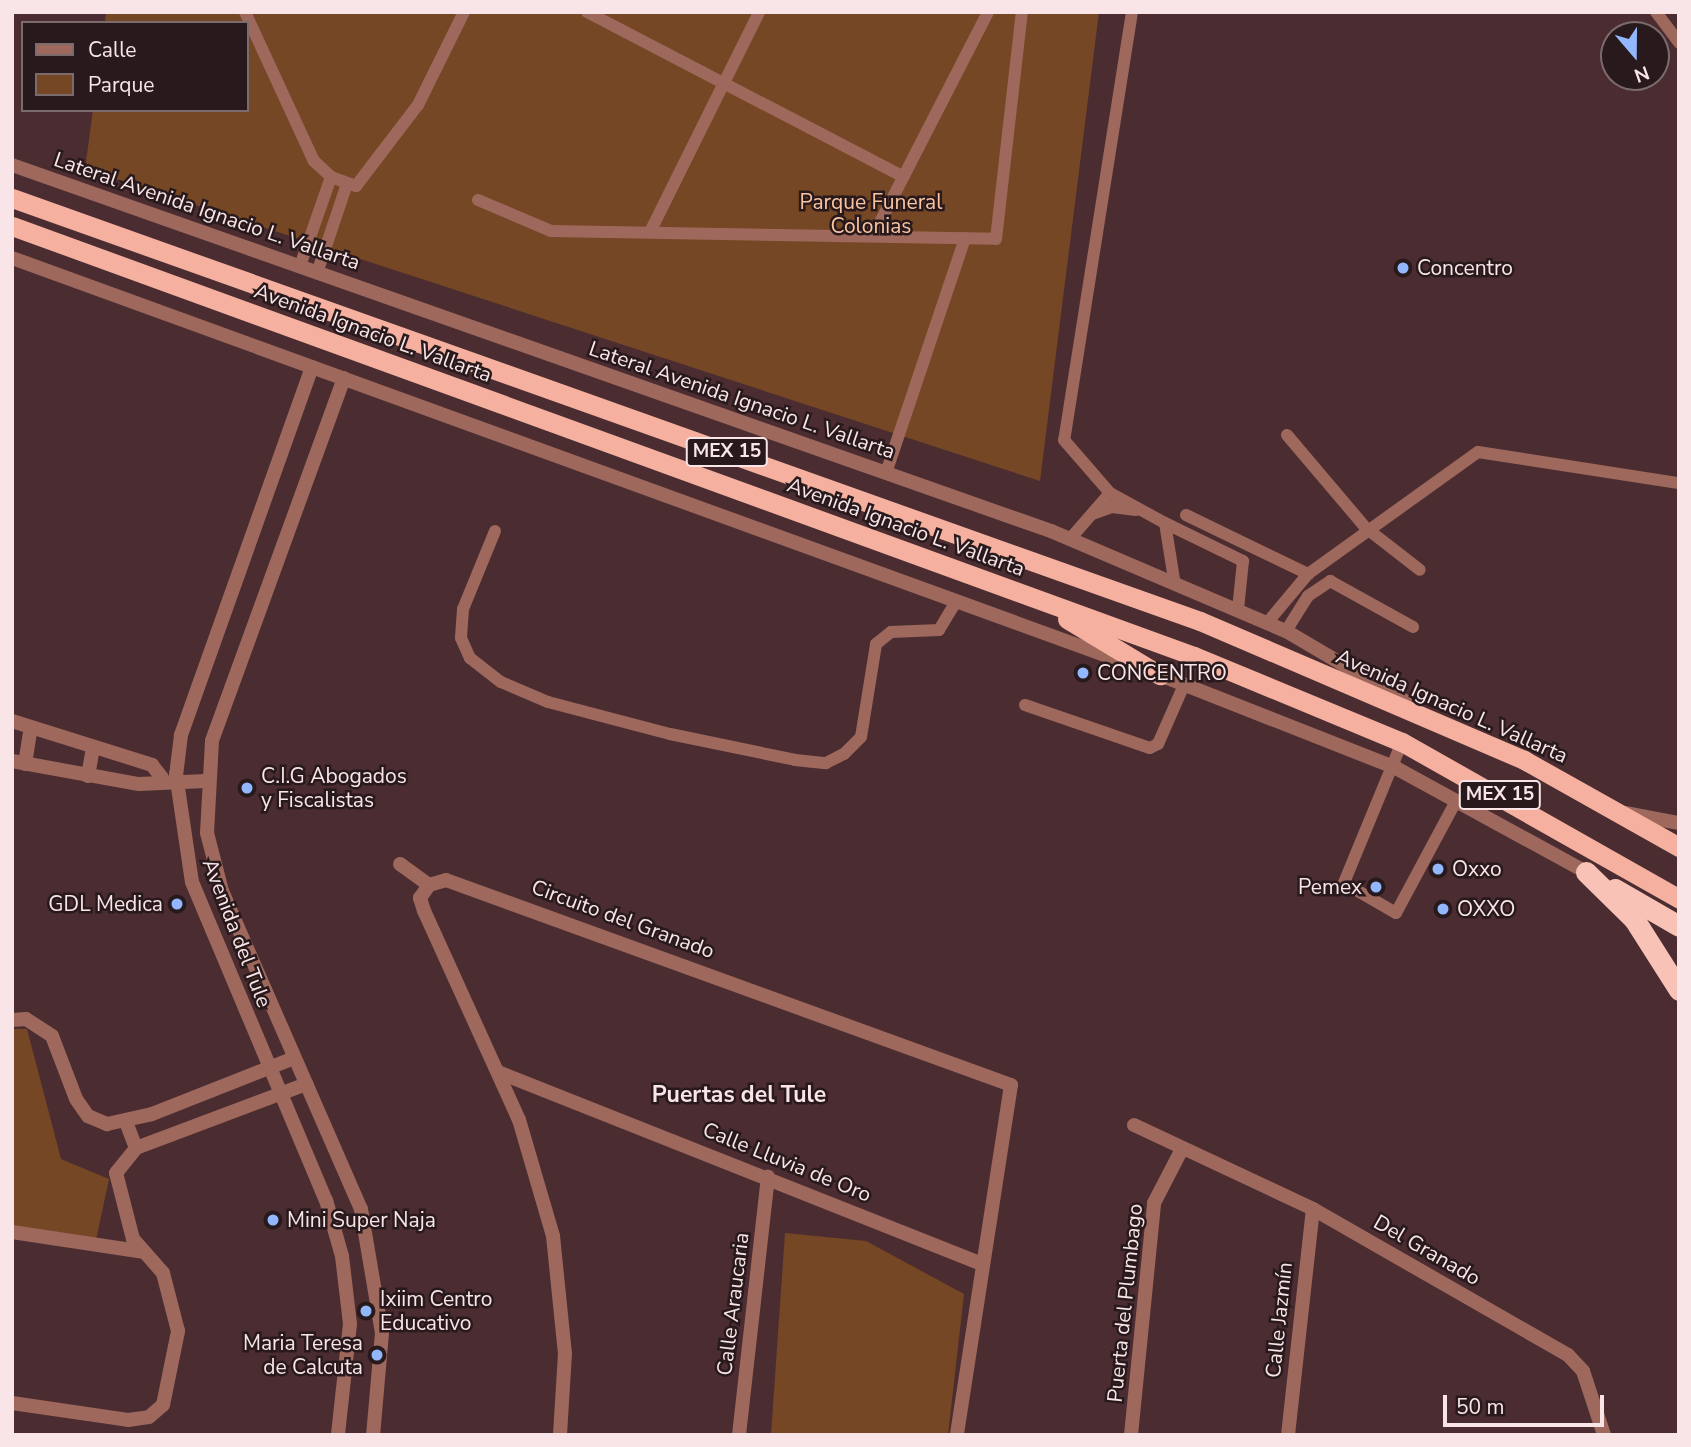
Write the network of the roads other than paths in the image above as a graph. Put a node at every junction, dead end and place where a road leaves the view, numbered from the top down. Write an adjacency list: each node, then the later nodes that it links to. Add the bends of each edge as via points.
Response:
1 (245, 12): 12 (lane, via 314,161)
2 (464, 12): 14 (lane, via 418,106 377,166 356,187)
3 (587, 12): 10 (lane)
4 (759, 12): 10 (lane)
5 (988, 12): 13 (lane)
6 (1022, 12): 20 (lane, via 996,239)
7 (1132, 12): 29 (lane, via 1064,440)
8 (1656, 12): 9 (lane)
9 (1679, 43)
10 (725, 81): 13 (lane); 18 (lane)
11 (12, 165): 22 (street, Lateral Avenida Ignacio L. Vallarta)
12 (331, 177): 14 (lane); 22 (lane)
13 (904, 177): 19 (lane)
14 (347, 184): 23 (lane)
15 (12, 198): 49 (highway, Avenida Ignacio L. Vallarta / MEX 15, via 1200,621)
16 (478, 200): 18 (lane, via 551,231)
17 (12, 226): 40 (highway, Avenida Ignacio L. Vallarta / MEX 15)
18 (650, 232): 19 (lane)
19 (873, 236): 20 (lane)
20 (965, 238): 27 (lane)
21 (12, 258): 24 (street)
22 (300, 266): 23 (street, Lateral Avenida Ignacio L. Vallarta)
23 (317, 272): 27 (street, Lateral Avenida Ignacio L. Vallarta)
24 (312, 367): 25 (street); 57 (street, Avenida del Tule)
25 (344, 379): 41 (street); 58 (street, Avenida del Tule, via 212,741)
26 (1287, 435): 34 (lane)
27 (886, 473): 36 (street, Lateral Avenida Ignacio L. Vallarta)
28 (1679, 483): 34 (lane, via 1478,452)
29 (1110, 493): 30 (lane); 32 (lane)
30 (1143, 511): 32 (lane, via 1112,508); 33 (lane)
31 (1186, 515): 38 (lane)
32 (1090, 516): 36 (lane)
33 (1165, 523): 39 (lane); 42 (lane, via 1243,561)
34 (1366, 528): 37 (lane); 38 (lane)
35 (495, 531): 41 (lane, via 463,609 461,638 470,658 501,682 548,702 795,760 826,763 852,746 860,737 876,644 891,632 939,630)
36 (1070, 539): 39 (street, Lateral Avenida Ignacio L. Vallarta)
37 (1420, 570)
38 (1308, 574): 43 (lane)
39 (1174, 579): 42 (street, Lateral Avenida Ignacio L. Vallarta)
40 (1027, 595): 46 (highway); 52 (highway, Avenida Ignacio L. Vallarta / MEX 15)
41 (956, 602): 46 (street)
42 (1238, 609): 43 (street, Lateral Avenida Ignacio L. Vallarta)
43 (1267, 623): 45 (street, Lateral Avenida Ignacio L. Vallarta)
44 (1413, 627): 45 (lane, via 1331,581 1308,596)
45 (1286, 631): 49 (street, Lateral Avenida Ignacio L. Vallarta)
46 (1160, 675): 47 (street)
47 (1184, 685): 48 (lane, via 1158,744 1150,748); 55 (street)
48 (1025, 705)
49 (1437, 720): 60 (highway, Avenida Ignacio L. Vallarta / MEX 15)
50 (12, 721): 51 (street)
51 (30, 727): 53 (street); 54 (street)
52 (1402, 742): 55 (lane); 66 (highway, Avenida Ignacio L. Vallarta / MEX 15)
53 (93, 748): 56 (street); 57 (street, via 152,765)
54 (18, 763): 56 (street)
55 (1396, 768): 59 (street); 59 (lane, via 1343,883 1396,913)
56 (88, 776): 57 (street, via 139,784)
57 (169, 778): 58 (street); 71 (street, Avenida del Tule, via 192,882)
58 (206, 781): 70 (street, Avenida del Tule, via 207,833 222,891)
59 (1455, 801): 64 (street)
60 (1617, 811): 61 (street); 62 (highway, Avenida Ignacio L. Vallarta / MEX 15)
61 (1679, 823)
62 (1679, 847)
63 (400, 864): 65 (street)
64 (1586, 872): 67 (highway); 68 (highway, via 1634,919)
65 (429, 885): 72 (street, via 421,898 424,911); 83 (street, Circuito del Granado, via 463,884 1001,1077 1011,1085 1012,1103 1000,1132)
66 (1679, 899)
67 (1679, 926)
68 (1679, 990)
69 (12, 1020): 75 (street, via 26,1019 52,1036 88,1116)
70 (294, 1058): 71 (street); 73 (street, Avenida del Tule)
71 (268, 1067): 74 (street, Avenida del Tule); 75 (street)
72 (498, 1072): 79 (street, Calle Lluvia de Oro); 87 (street, via 542,1191 561,1279)
73 (306, 1084): 74 (street); 86 (street, Avenida del Tule, via 361,1209 374,1265 382,1333)
74 (280, 1093): 77 (street); 85 (street, Avenida del Tule, via 326,1200 342,1256 350,1324)
75 (126, 1122): 77 (street)
76 (1135, 1125): 78 (street)
77 (136, 1148): 82 (street, via 116,1173 118,1202)
78 (1181, 1151): 80 (street, Del Granado); 90 (street, Puerta del Plumbago, via 1154,1203)
79 (768, 1177): 83 (street, Calle Lluvia de Oro); 88 (street, Calle Araucaria)
80 (1313, 1209): 91 (street, Calle Jazmín); 92 (street, Del Granado, via 1568,1355 1583,1371)
81 (12, 1231): 82 (street)
82 (144, 1252): 84 (street, via 163,1273 178,1331 163,1405 149,1417 128,1420)
83 (982, 1264): 89 (street, Circuito del Granado)
84 (12, 1403)
85 (338, 1435)
86 (373, 1435)
87 (560, 1435)
88 (739, 1435)
89 (957, 1435)
90 (1131, 1435)
91 (1288, 1435)
92 (1604, 1435)

